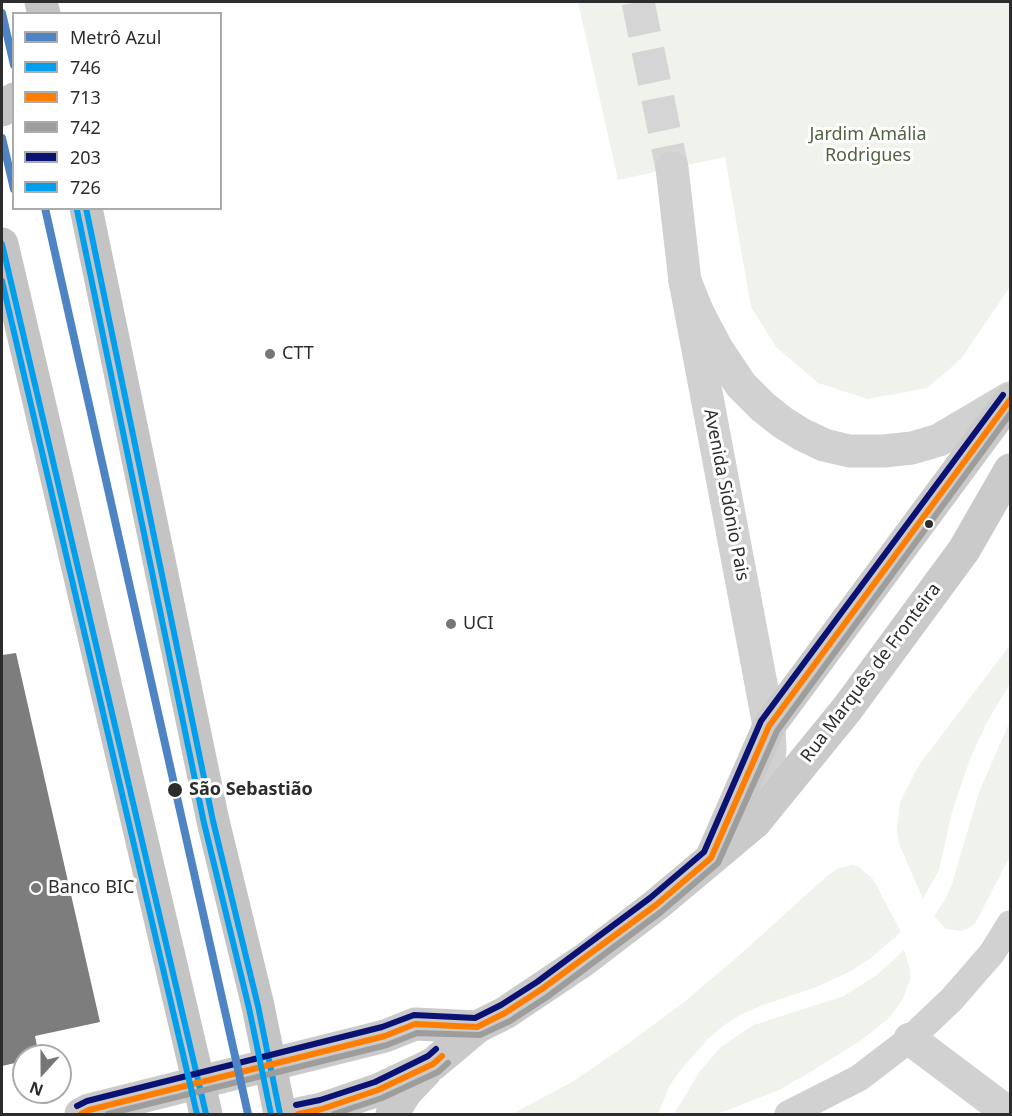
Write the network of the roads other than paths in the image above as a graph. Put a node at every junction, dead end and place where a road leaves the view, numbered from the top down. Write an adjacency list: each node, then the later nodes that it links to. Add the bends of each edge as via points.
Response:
1 (672, 168): 4 (street, Avenida Sidónio Pais)
2 (86, 210): 14 (main road, via 213,821)
3 (2, 252): 15 (main road)
4 (685, 281): 5 (street, via 707,332 741,385 783,422 824,444 849,451 912,448 939,440); 7 (street, Avenida Sidónio Pais)
5 (1011, 399): 7 (main road, Rua Marquês de Fronteira)
6 (1011, 470): 8 (main road, Rua Marquês de Fronteira, via 964,550 847,709)
7 (769, 726): 8 (street, Avenida Sidónio Pais, via 768,770); 9 (main road, Rua Marquês de Fronteira)
8 (755, 822): 9 (main road, Rua Marquês de Fronteira)
9 (711, 858): 11 (main road, Rua Marquês de Fronteira, via 584,960)
10 (1011, 924): 12 (lane, via 952,999)
11 (477, 1027): 13 (main road, Rua Marquês de Fronteira); 14 (main road, via 415,1024 385,1036)
12 (910, 1040): 21 (lane, via 859,1078); 22 (street)
13 (433, 1064): 19 (main road, Rua Marquês de Fronteira, via 378,1090); 20 (main road, via 406,1092)
14 (270, 1065): 15 (main road); 18 (main road)
15 (199, 1082): 16 (main road); 17 (main road)
16 (81, 1114)
17 (206, 1114)
18 (280, 1114)
19 (298, 1114)
20 (392, 1114)
21 (788, 1114)
22 (1011, 1114)

